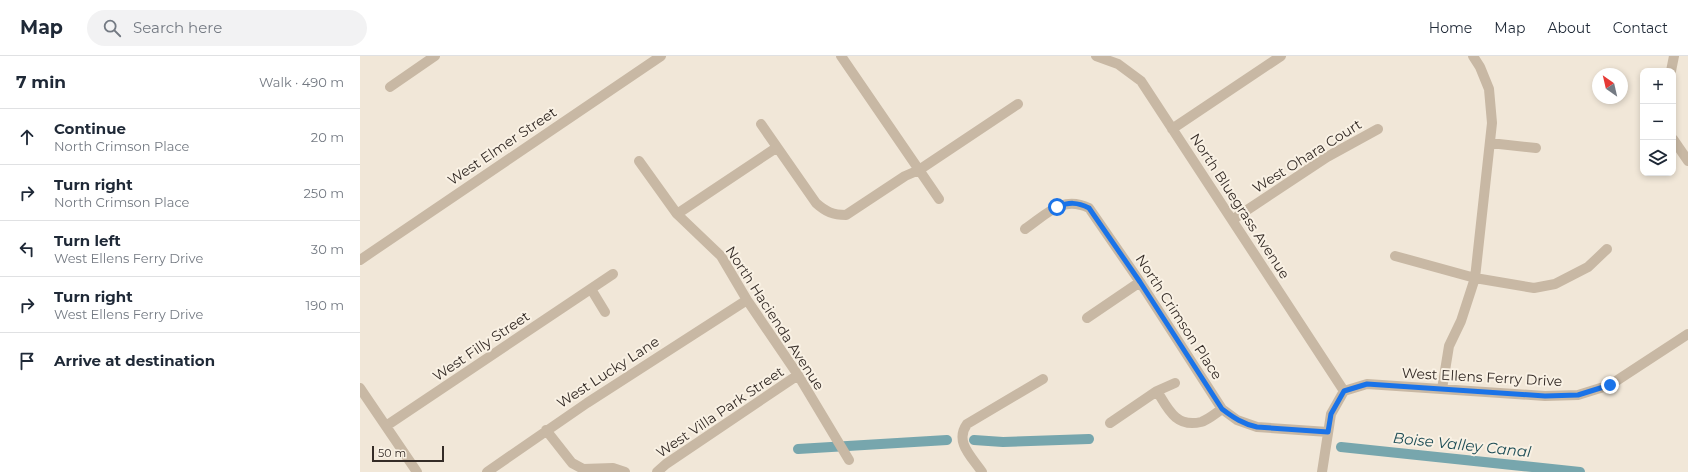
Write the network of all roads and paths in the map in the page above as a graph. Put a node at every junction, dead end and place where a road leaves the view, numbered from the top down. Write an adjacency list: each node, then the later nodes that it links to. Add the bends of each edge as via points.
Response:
1 (434, 56): 10 (street)
2 (661, 56): 28 (street, West Elmer Street)
3 (841, 56): 21 (street)
4 (1096, 56): 8 (street, North Bluegrass Avenue)
5 (1282, 56): 13 (street)
6 (1473, 56): 16 (street, via 1489,89 1492,123)
7 (1674, 56): 9 (street)
8 (1119, 60): 13 (street, North Bluegrass Avenue, via 1141,81)
9 (1672, 68)
10 (390, 87)
11 (1018, 104): 21 (street)
12 (760, 124): 17 (street)
13 (1172, 129): 24 (street, North Bluegrass Avenue)
14 (1378, 129): 24 (street, West Ohara Court, via 1327,157)
15 (1674, 140): 20 (street)
16 (1490, 143): 18 (street); 30 (street)
17 (776, 148): 21 (street, via 816,203 835,215 846,215 905,176); 23 (street)
18 (1536, 148)
19 (639, 161): 23 (street, North Hacienda Avenue)
20 (1688, 161)
21 (919, 170): 22 (street)
22 (938, 199)
23 (677, 214): 33 (street, North Hacienda Avenue, via 721,256)
24 (1232, 220): 43 (street, North Bluegrass Avenue)
25 (1025, 228): 31 (street, North Crimson Place, via 1057,207 1079,203 1089,208)
26 (1607, 249): 30 (street, via 1588,267 1555,284 1534,288)
27 (1395, 256): 30 (street)
28 (360, 260)
29 (614, 274): 32 (street, West Filly Street)
30 (1475, 278): 41 (street, via 1461,321 1449,346)
31 (1140, 282): 35 (street); 44 (street, North Crimson Place)
32 (591, 289): 34 (street); 46 (street, West Filly Street)
33 (747, 300): 37 (street, North Hacienda Avenue); 47 (street, West Lucky Lane)
34 (605, 312)
35 (1087, 318)
36 (1688, 334): 41 (street, West Ellens Ferry Drive, via 1610,385 1578,395 1545,396)
37 (798, 375): 49 (street, North Hacienda Avenue); 53 (street, West Villa Park Street, via 666,464)
38 (1043, 379): 54 (street, via 967,424 963,429 962,441)
39 (1175, 383): 42 (street)
40 (360, 388): 46 (street)
41 (1442, 389): 43 (street, West Ellens Ferry Drive, via 1367,384)
42 (1157, 391): 44 (street, via 1172,415 1182,422 1202,422); 45 (street)
43 (1344, 391): 48 (street, via 1331,414)
44 (1222, 409): 48 (street, North Crimson Place, via 1237,420 1257,427)
45 (1110, 422)
46 (386, 426): 50 (street)
47 (546, 430): 51 (street, West Lucky Lane); 52 (street, via 572,463 583,469 613,468)
48 (1328, 432): 55 (street)
49 (849, 460)
50 (417, 472)
51 (487, 472)
52 (625, 472)
53 (658, 472)
54 (982, 472)
55 (1322, 472)

